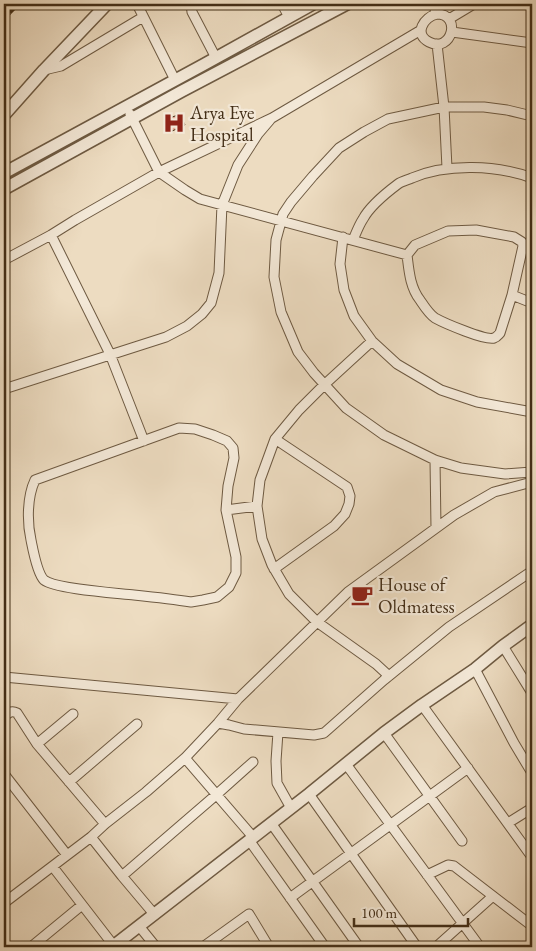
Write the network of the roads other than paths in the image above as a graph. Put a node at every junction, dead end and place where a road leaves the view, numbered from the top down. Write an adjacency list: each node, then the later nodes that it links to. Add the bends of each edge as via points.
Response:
1 (108, 4): 18 (street)
2 (137, 4): 10 (street)
3 (191, 4): 17 (street)
4 (282, 4): 11 (street)
5 (314, 4): 11 (street)
6 (347, 4): 25 (street)
7 (434, 4): 9 (street)
8 (474, 4): 12 (street)
9 (437, 14): 12 (street); 13 (street, via 426,20)
10 (143, 16): 18 (street, via 61,66); 19 (street)
11 (289, 17): 17 (street)
12 (449, 19): 14 (street)
13 (421, 30): 16 (street, via 428,42); 24 (street)
14 (452, 32): 15 (street); 16 (street, via 442,44)
15 (532, 43)
16 (437, 44): 21 (street)
17 (216, 58): 19 (street)
18 (44, 70): 22 (street)
19 (175, 80): 20 (street)
20 (126, 107): 25 (street); 28 (street)
21 (444, 107): 23 (street, via 507,110); 26 (street); 32 (street, via 388,119 339,148 291,202)
22 (4, 115)
23 (532, 116)
24 (272, 118): 27 (street); 31 (street, via 238,165)
25 (132, 119): 27 (street); 30 (street)
26 (448, 168): 29 (street, via 482,168); 35 (street, via 399,183 362,219)
27 (159, 172): 31 (street, via 200,199); 33 (street)
28 (4, 173)
29 (532, 178)
30 (4, 189)
31 (222, 205): 32 (street); 41 (street, via 219,273 211,303 187,326)
32 (281, 221): 34 (street); 42 (street, via 276,240 274,277 281,312 298,352)
33 (51, 236): 37 (street); 41 (street)
34 (343, 237): 35 (street); 40 (street, via 340,264 344,290 354,316)
35 (353, 240): 36 (street)
36 (407, 255): 38 (street, via 415,245 448,231 476,230 514,237 523,246); 38 (street, via 410,280 418,298 433,317 455,327 486,338 496,337)
37 (4, 260)
38 (512, 295): 39 (street)
39 (532, 303)
40 (372, 341): 42 (street); 44 (street, via 397,364 441,390 477,402)
41 (110, 354): 43 (street); 46 (street)
42 (324, 384): 45 (street); 47 (street, via 346,408 384,436)
43 (4, 389)
44 (532, 412)
45 (275, 439): 50 (street, via 260,480); 53 (street, via 347,487 350,496 345,514 334,526)
46 (144, 441): 51 (street, via 179,428 195,429 227,441 233,448 234,458); 51 (street, via 35,480 28,529 43,579 73,588 191,602 217,597 229,587 236,572 236,556)
47 (435, 460): 48 (street, via 461,468 505,474); 52 (street)
48 (532, 472)
49 (532, 482): 52 (street, via 494,492)
50 (257, 506): 51 (street); 53 (street, via 262,539)
51 (226, 510)
52 (436, 528): 55 (street, via 348,592)
53 (274, 569): 55 (street, via 289,594)
54 (532, 571): 59 (street, via 449,627)
55 (317, 622): 59 (street); 62 (street)
56 (532, 625): 57 (street)
57 (503, 646): 58 (street); 61 (street)
58 (475, 669): 63 (street); 75 (street)
59 (389, 676): 68 (street, via 324,733 314,736)
60 (4, 677): 62 (street)
61 (532, 691)
62 (238, 699): 66 (street)
63 (422, 705): 69 (street); 74 (street)
64 (73, 714): 70 (street)
65 (4, 716): 70 (street, via 9,712 17,714)
66 (218, 723): 68 (street); 71 (street)
67 (137, 724): 77 (street)
68 (278, 732): 81 (street, via 277,783)
69 (384, 733): 73 (street); 80 (street)
70 (36, 744): 77 (street)
71 (185, 758): 79 (street); 85 (street)
72 (253, 762): 79 (street)
73 (346, 764): 78 (street); 86 (street)
74 (468, 768): 80 (street); 84 (street)
75 (532, 773)
76 (4, 774): 91 (street)
77 (69, 782): 85 (street)
78 (309, 794): 81 (street); 90 (street)
79 (216, 795): 88 (street); 95 (street)
80 (429, 796): 86 (street); 89 (street)
81 (291, 808): 83 (street)
82 (532, 808): 84 (street)
83 (271, 823): 88 (street); 96 (street)
84 (508, 823): 92 (street)
85 (105, 824): 87 (street)
86 (390, 825): 90 (street); 94 (street)
87 (92, 837): 91 (street); 95 (street)
88 (251, 839): 98 (street); 101 (street)
89 (462, 841)
90 (351, 853): 96 (street); 112 (street)
91 (67, 855): 93 (street)
92 (532, 857)
93 (53, 867): 99 (street); 100 (street)
94 (427, 875): 97 (street, via 448,865 454,866); 102 (street)
95 (122, 876): 101 (street)
96 (312, 881): 98 (street); 111 (street)
97 (493, 896): 102 (street); 104 (street)
98 (290, 898): 110 (street)
99 (4, 903)
100 (82, 905): 105 (street); 106 (street)
101 (154, 914): 103 (street)
102 (462, 924): 113 (street); 114 (street)
103 (139, 926): 106 (street); 107 (street)
104 (532, 926)
105 (31, 947)
106 (113, 947)
107 (156, 947)
108 (204, 947): 109 (street, via 249,914)
109 (269, 947)
110 (325, 947)
111 (359, 947)
112 (417, 947)
113 (436, 947)
114 (480, 947)

